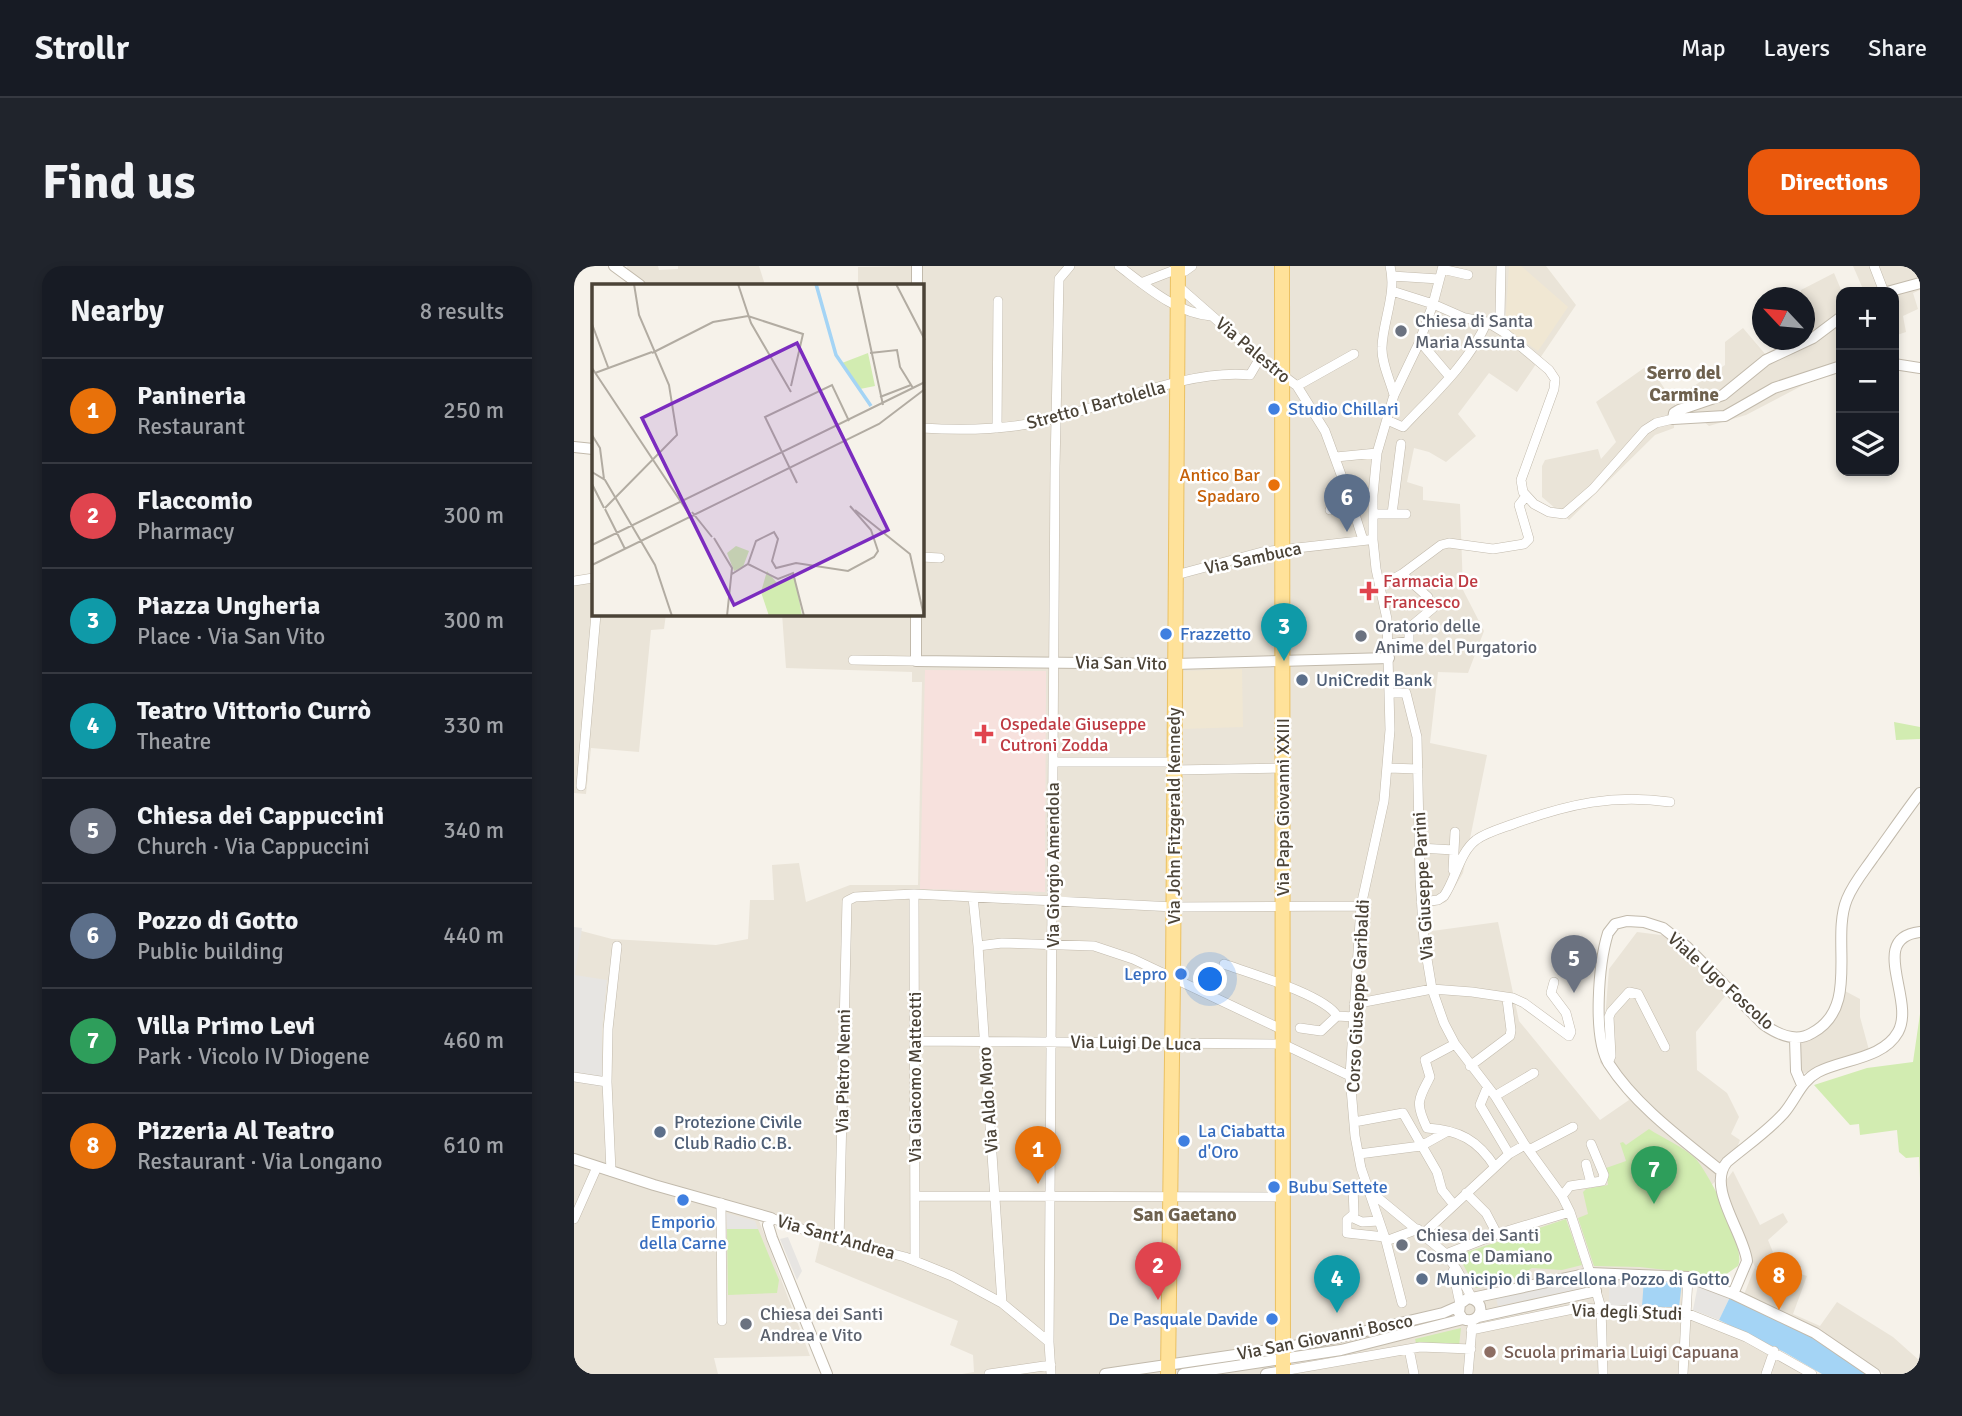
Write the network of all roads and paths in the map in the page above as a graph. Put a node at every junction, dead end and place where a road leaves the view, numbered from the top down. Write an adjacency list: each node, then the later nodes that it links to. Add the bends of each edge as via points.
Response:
1 (614, 266): 13 (street)
2 (917, 266): 14 (street)
3 (1070, 266): 37 (street, Via Giorgio Amendola, via 1059,279)
4 (1119, 266): 12 (street)
5 (1282, 266): 32 (main road, Via Papa Giovanni XXIII)
6 (1501, 266): 25 (street, via 1500,316)
7 (1874, 266): 17 (street)
8 (1183, 268): 12 (street); 16 (main road, Via John Fitzgerald Kennedy)
9 (1391, 271): 10 (street); 19 (street)
10 (1441, 271): 11 (street); 21 (street, Corso Giuseppe Garibaldi)
11 (1468, 275)
12 (1141, 283): 22 (street)
13 (639, 284)
14 (917, 284)
15 (1920, 284): 18 (street)
16 (1178, 286): 22 (main road, Via John Fitzgerald Kennedy); 23 (street, Via Palestro)
17 (1883, 287)
18 (1899, 289)
19 (1392, 290): 21 (street); 36 (street, via 1381,350)
20 (998, 301): 42 (street)
21 (1433, 304): 25 (street); 26 (street, Corso Giuseppe Garibaldi)
22 (1178, 307): 23 (street); 34 (main road, Via John Fitzgerald Kennedy)
23 (1213, 317): 28 (street, Via Palestro)
24 (1836, 321): 38 (street, via 1813,338 1766,360 1723,395 1679,410)
25 (1491, 325): 33 (street); 48 (street, via 1555,379 1523,473 1521,486)
26 (1419, 343): 33 (street); 36 (street, Corso Giuseppe Garibaldi)
27 (1354, 354): 35 (street)
28 (1260, 358): 32 (street, Via Palestro); 34 (street, Stretto I Bartolella, via 1250,375)
29 (1899, 365): 31 (street)
30 (1836, 368): 38 (street, via 1774,388 1725,416)
31 (1920, 368)
32 (1283, 376): 35 (street, Via Palestro); 56 (main road, Via Papa Giovanni XXIII)
33 (1450, 377): 40 (street)
34 (1177, 383): 37 (street, Stretto I Bartolella); 60 (main road, Via John Fitzgerald Kennedy)
35 (1297, 386): 46 (street, Via Palestro)
36 (1394, 395): 39 (street, Corso Giuseppe Garibaldi)
37 (1056, 418): 42 (street, Stretto I Bartolella); 72 (street, Via Giorgio Amendola)
38 (1673, 419): 48 (street, via 1645,430 1593,489 1564,514 1549,512)
39 (1387, 420): 40 (street); 45 (street, Corso Giuseppe Garibaldi)
40 (1403, 427): 52 (street)
41 (924, 428): 42 (street, Stretto I Bartolella)
42 (997, 428)
43 (574, 447): 44 (street)
44 (592, 449)
45 (1377, 453): 46 (street); 47 (street, Corso Giuseppe Garibaldi)
46 (1336, 457): 49 (street, Via Palestro)
47 (1373, 495): 49 (street); 51 (street, Corso Giuseppe Garibaldi)
48 (1526, 496): 59 (street, via 1519,505 1529,539 1524,544 1493,549 1445,543)
49 (1350, 499): 50 (street); 54 (street, Via Palestro)
50 (1330, 510)
51 (1374, 514): 52 (street); 55 (street, Corso Giuseppe Garibaldi)
52 (1392, 514): 53 (street)
53 (1406, 514)
54 (1363, 540): 55 (street, Via Sambuca); 56 (street, Via Sambuca)
55 (1373, 540): 63 (street, Corso Giuseppe Garibaldi)
56 (1282, 549): 60 (street, Via Sambuca); 73 (main road, Via Papa Giovanni XXIII)
57 (924, 557): 58 (street)
58 (940, 558)
59 (1402, 574): 63 (street); 64 (street)
60 (1176, 575): 74 (main road, Via John Fitzgerald Kennedy)
61 (592, 578): 62 (street)
62 (574, 581)
63 (1379, 587): 68 (street, Corso Giuseppe Garibaldi)
64 (1428, 597)
65 (1433, 608): 68 (street, via 1409,628 1409,641)
66 (596, 616): 81 (street)
67 (916, 616): 71 (street)
68 (1388, 644): 69 (street, Corso Giuseppe Garibaldi)
69 (1389, 658): 73 (street, Via San Vito); 75 (street, Corso Giuseppe Garibaldi)
70 (853, 660): 71 (street, Via San Vito)
71 (916, 661): 72 (street, Via San Vito)
72 (1054, 662): 74 (street, Via San Vito); 76 (street, Via Giorgio Amendola)
73 (1284, 662): 74 (street, Via San Vito); 78 (main road, Via Papa Giovanni XXIII)
74 (1175, 664): 77 (main road, Via John Fitzgerald Kennedy)
75 (1391, 693): 79 (street, Corso Giuseppe Garibaldi); 80 (street, Via Giuseppe Parini, via 1406,693 1416,729)
76 (1054, 762): 77 (street); 90 (street, Via Giorgio Amendola)
77 (1175, 766): 78 (street); 94 (main road, Via John Fitzgerald Kennedy)
78 (1283, 768): 92 (main road, Via Papa Giovanni XXIII)
79 (1388, 768): 80 (street); 93 (street, Corso Giuseppe Garibaldi)
80 (1418, 769): 85 (street, Via Giuseppe Parini)
81 (581, 786)
82 (1920, 793): 110 (street, Viale Ugo Foscolo, via 1847,897 1840,988 1833,1012 1818,1030)
83 (1670, 802): 91 (street, via 1593,801 1500,829 1468,849 1444,896)
84 (1455, 832): 86 (street)
85 (1419, 848): 86 (street); 91 (street, Via Giuseppe Parini)
86 (1454, 850): 87 (street)
87 (1453, 870)
88 (915, 894): 89 (street); 111 (street, Via Giacomo Matteotti); 162 (street, Via Pietro Nenni, via 847,901)
89 (973, 897): 90 (street); 98 (street, Via Aldo Moro)
90 (1052, 900): 94 (street); 96 (street, Via Giorgio Amendola)
91 (1421, 902): 103 (street, Via Giuseppe Parini)
92 (1283, 906): 93 (street); 94 (street); 102 (main road, Via Papa Giovanni XXIII)
93 (1361, 906): 105 (street, Corso Giuseppe Garibaldi)
94 (1174, 907): 100 (main road, Via John Fitzgerald Kennedy)
95 (1920, 932): 123 (street, via 1903,937 1893,952 1903,1010 1902,1023 1892,1040 1819,1072)
96 (1052, 945): 98 (street); 100 (street, via 1094,946); 113 (street, Via Giorgio Amendola)
97 (617, 946): 122 (street)
98 (978, 946): 112 (street, Via Aldo Moro)
99 (1224, 964): 102 (street)
100 (1173, 979): 109 (street); 114 (main road, Via John Fitzgerald Kennedy)
101 (1554, 982): 104 (street, via 1551,993 1566,1013 1569,1036 1528,1005)
102 (1283, 986): 106 (street, via 1324,1002); 109 (main road, Via Papa Giovanni XXIII)
103 (1432, 989): 104 (street); 105 (street); 115 (street, Via Giuseppe Parini)
104 (1507, 999): 118 (street, via 1510,1036)
105 (1354, 1004): 107 (street, Corso Giuseppe Garibaldi)
106 (1337, 1016): 107 (street); 108 (street, via 1321,1031)
107 (1354, 1017): 120 (street, Corso Giuseppe Garibaldi)
108 (1300, 1028)
109 (1283, 1037): 114 (street, Via Luigi De Luca); 120 (street, Via Luigi De Luca); 151 (main road, Via Papa Giovanni XXIII)
110 (1796, 1038): 117 (street, Viale Ugo Foscolo, via 1763,1024 1670,933 1644,922 1621,921 1606,939 1598,999); 123 (street, via 1796,1071)
111 (915, 1041): 112 (street, Via Luigi De Luca); 146 (street, Via Giacomo Matteotti)
112 (984, 1042): 113 (street, Via Luigi De Luca); 147 (street, Via Aldo Moro)
113 (1052, 1042): 114 (street, Via Luigi De Luca); 148 (street, Via Giorgio Amendola)
114 (1172, 1044): 149 (main road, Via John Fitzgerald Kennedy)
115 (1455, 1044): 118 (street, Via Giuseppe Parini); 128 (street, via 1425,1060 1430,1077 1418,1110)
116 (1665, 1047): 117 (street, via 1638,994 1629,992 1608,1017)
117 (1608, 1063): 141 (street, Viale Ugo Foscolo, via 1656,1118)
118 (1470, 1066): 124 (street, Via Giuseppe Parini)
119 (1534, 1073): 125 (street)
120 (1350, 1076): 126 (street, Corso Giuseppe Garibaldi)
121 (574, 1077): 122 (street)
122 (607, 1082): 140 (street)
123 (1802, 1085): 141 (street, via 1782,1116)
124 (1487, 1088): 125 (street, Via Giuseppe Parini); 135 (street, via 1480,1105)
125 (1495, 1096): 133 (street, Via Giuseppe Parini)
126 (1354, 1122): 130 (street, via 1403,1113); 134 (street, Corso Giuseppe Garibaldi)
127 (1573, 1127): 133 (street)
128 (1427, 1128): 129 (street); 130 (street)
129 (1448, 1131): 132 (street); 139 (street, via 1475,1141)
130 (1413, 1134): 132 (street)
131 (1591, 1144): 142 (street, via 1604,1175 1602,1181)
132 (1421, 1146): 134 (street); 153 (street, via 1437,1172 1442,1191)
133 (1527, 1147): 135 (street); 150 (street, Via Giuseppe Parini)
134 (1359, 1154): 144 (street, Corso Giuseppe Garibaldi)
135 (1509, 1154): 139 (street)
136 (574, 1159): 138 (street, Via Sant'Andrea)
137 (1586, 1164): 142 (street)
138 (597, 1167): 140 (street, Via Sant'Andrea); 157 (street)
139 (1494, 1167): 145 (street)
140 (611, 1171): 152 (street, Via Sant'Andrea)
141 (1721, 1171): 168 (street, via 1721,1189 1748,1261)
142 (1591, 1183): 150 (street, via 1570,1186)
143 (1353, 1187): 155 (street)
144 (1369, 1191): 158 (street, Corso Giuseppe Garibaldi); 159 (street)
145 (1466, 1193): 153 (street); 160 (street, via 1486,1213)
146 (915, 1196): 147 (street); 164 (street, Via Giacomo Matteotti)
147 (995, 1196): 148 (street); 170 (street, Via Aldo Moro)
148 (1051, 1196): 149 (street); 179 (street, Via Giorgio Amendola)
149 (1170, 1196): 151 (street); 185 (main road, Via John Fitzgerald Kennedy)
150 (1562, 1196): 154 (street, Via Giuseppe Parini)
151 (1284, 1197): 183 (main road, Via Papa Giovanni XXIII)
152 (721, 1203): 156 (street, Via Sant'Andrea); 177 (street)
153 (1454, 1205): 159 (street)
154 (1570, 1212): 160 (street); 165 (street, Via Giuseppe Parini)
155 (1351, 1217): 158 (street); 161 (street, via 1348,1233)
156 (771, 1218): 162 (street, Via Sant'Andrea); 186 (street, via 772,1238)
157 (574, 1219)
158 (1379, 1221): 161 (street, Corso Giuseppe Garibaldi)
159 (1421, 1231): 161 (street); 163 (street)
160 (1497, 1234): 163 (street)
161 (1386, 1239): 171 (street, Corso Giuseppe Garibaldi)
162 (839, 1241): 164 (street, Via Sant'Andrea)
163 (1448, 1257): 169 (street); 172 (street)
164 (915, 1260): 170 (street, Via Sant'Andrea)
165 (1588, 1268): 166 (street); 167 (street); 169 (street)
166 (1688, 1277): 168 (street); 174 (street)
167 (1596, 1291): 173 (street); 175 (street)
168 (1733, 1294): 197 (street, via 1827,1340)
169 (1472, 1298): 172 (street); 175 (street, via 1480,1304)
170 (1002, 1303): 179 (street, Via Sant'Andrea)
171 (1402, 1303)
172 (1460, 1305): 176 (street); 183 (street, Via San Giovanni Bosco)
173 (1601, 1308): 174 (street, Via degli Studi); 178 (street, Via degli Studi, via 1564,1310); 193 (street)
174 (1686, 1313): 182 (street, Via degli Studi); 194 (street)
175 (1478, 1317): 176 (street, via 1472,1321); 178 (street)
176 (1463, 1318): 181 (street); 183 (street, Via San Giovanni Bosco)
177 (722, 1321)
178 (1471, 1330): 181 (street)
179 (1049, 1342): 184 (street)
180 (1409, 1349): 181 (street); 183 (street); 191 (street)
181 (1471, 1349): 192 (street)
182 (1773, 1352): 195 (street); 196 (street, Via degli Studi)
183 (1283, 1363): 185 (street, Via San Giovanni Bosco); 189 (street, Via San Giovanni Bosco); 190 (street)
184 (1051, 1370): 187 (street)
185 (1168, 1370): 188 (street, Via San Giovanni Bosco)
186 (827, 1374)
187 (989, 1374)
188 (1105, 1374)
189 (1183, 1374)
190 (1266, 1374)
191 (1415, 1374)
192 (1468, 1374)
193 (1603, 1374)
194 (1683, 1374)
195 (1766, 1374)
196 (1812, 1374)
197 (1875, 1374)

